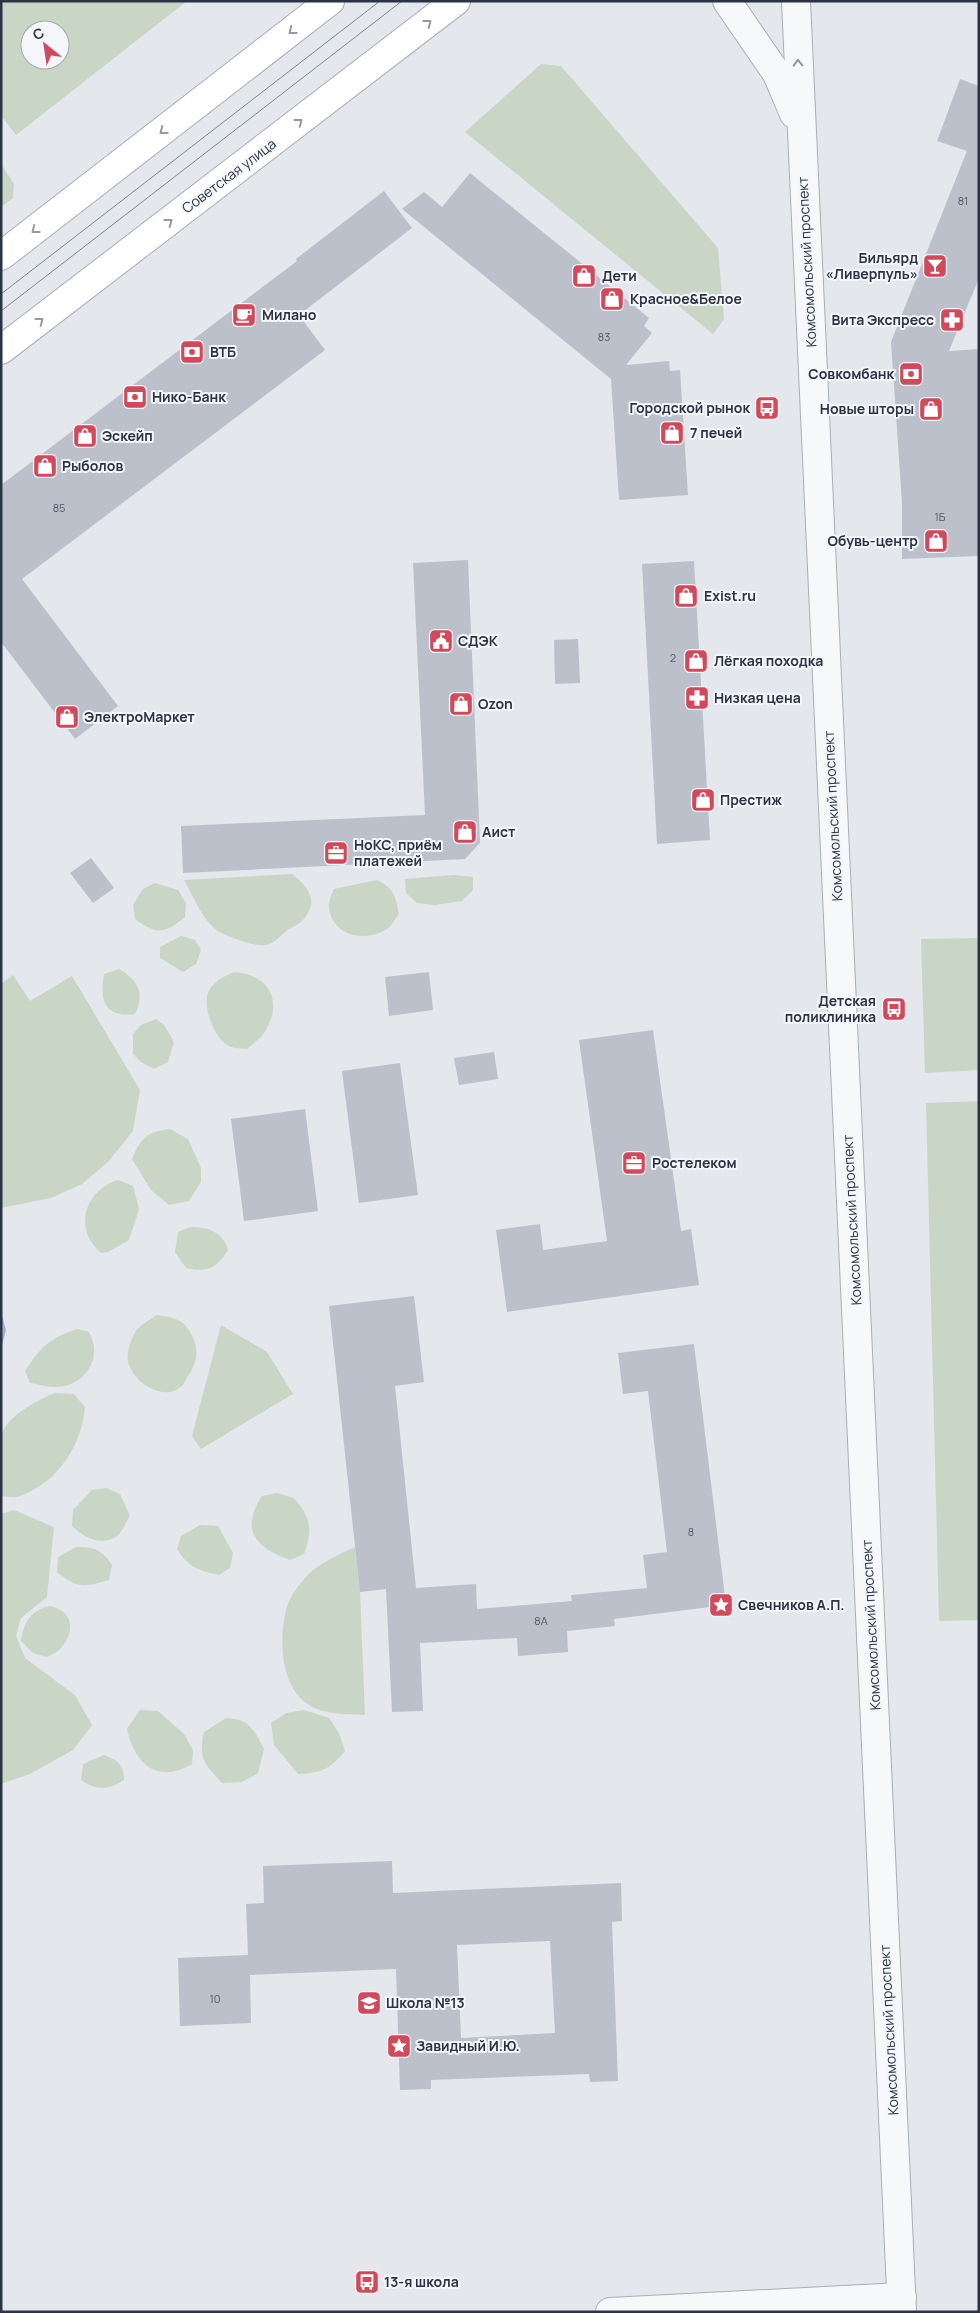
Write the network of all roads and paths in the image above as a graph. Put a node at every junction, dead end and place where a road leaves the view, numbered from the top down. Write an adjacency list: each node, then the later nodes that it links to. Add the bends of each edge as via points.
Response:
1 (330, 1): 6 (main road, one-way to 6)
2 (456, 1): 7 (main road, Советская улица, one-way to 2)
3 (727, 1): 5 (street, Комсомольский проспект, via 777,74)
4 (796, 1): 5 (street, Комсомольский проспект, one-way to 4)
5 (801, 129): 8 (street, Комсомольский проспект)
6 (1, 256)
7 (1, 350)
8 (902, 2304): 9 (street)
9 (610, 2312)

